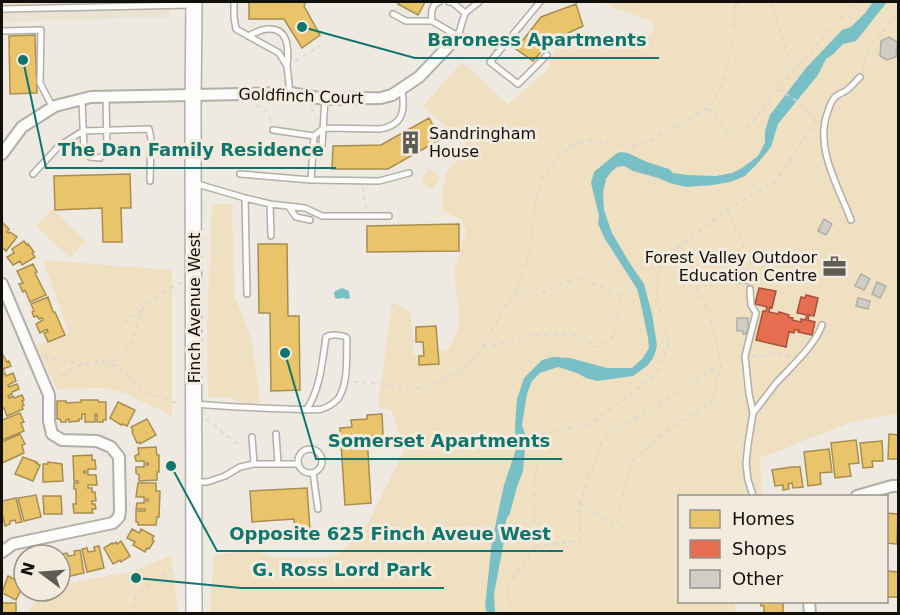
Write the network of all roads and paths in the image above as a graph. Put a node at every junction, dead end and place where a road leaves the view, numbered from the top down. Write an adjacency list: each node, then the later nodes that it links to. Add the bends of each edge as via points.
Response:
1 (234, 2): 19 (lane, via 236,29)
2 (439, 2): 17 (lane, via 431,11)
3 (449, 2): 14 (lane)
4 (479, 2): 14 (lane)
5 (540, 2): 22 (lane)
6 (735, 2): 12 (path)
7 (741, 2): 12 (path)
8 (771, 2): 25 (path)
9 (856, 2): 25 (path)
10 (194, 3): 11 (lane); 30 (main road, Finch Avenue West)
11 (107, 4): 13 (lane)
12 (735, 5): 37 (path, via 733,44 721,86)
13 (2, 9)
14 (465, 13): 20 (lane)
15 (898, 13): 26 (path, via 870,45)
16 (393, 14): 17 (lane, via 406,21)
17 (432, 21): 20 (lane)
18 (2, 31): 36 (lane, via 41,30 40,83)
19 (248, 36): 24 (lane, via 279,53); 24 (lane, via 262,30 281,33 288,42)
20 (458, 36): 22 (lane); 28 (street, Goldfinch Court)
21 (320, 46): 24 (path)
22 (501, 48): 23 (lane, via 490,62 518,84)
23 (546, 55)
24 (286, 66): 29 (lane)
25 (793, 72): 27 (path)
26 (860, 76): 62 (lane, via 830,104 823,128 828,161)
27 (778, 89): 37 (path, via 746,131 737,136 728,134); 58 (path, via 800,103 816,121 776,182)
28 (402, 90): 33 (street, Goldfinch Court, via 381,98); 39 (lane, via 403,112 389,128)
29 (290, 93): 30 (street, Goldfinch Court); 33 (street, Goldfinch Court)
30 (193, 95): 31 (street, Goldfinch Court); 54 (main road, Finch Avenue West)
31 (106, 97): 32 (street, Goldfinch Court); 40 (lane)
32 (82, 99): 36 (street, Goldfinch Court); 42 (lane)
33 (325, 99): 39 (lane)
34 (256, 105): 38 (path, via 266,109)
35 (310, 105): 39 (path)
36 (53, 108): 47 (street, Goldfinch Court, via 22,127)
37 (708, 108): 69 (path, via 648,142 631,147 594,140 583,142 556,159 537,192 531,243)
38 (271, 121)
39 (321, 126): 43 (lane); 44 (lane)
40 (107, 130): 42 (lane); 42 (lane, via 107,148 100,158 90,157 84,150); 52 (lane, via 148,129)
41 (273, 130): 43 (lane)
42 (83, 131): 49 (lane, via 59,146)
43 (314, 136): 46 (lane)
44 (322, 145)
45 (266, 149): 46 (lane)
46 (313, 152): 51 (lane)
47 (2, 154)
48 (409, 173): 53 (lane, via 380,181)
49 (33, 174)
50 (240, 174): 51 (lane)
51 (311, 180): 53 (lane)
52 (150, 181)
53 (362, 181): 59 (path)
54 (193, 183): 55 (lane); 65 (main road, Finch Avenue West)
55 (245, 198): 56 (lane); 68 (lane)
56 (270, 204): 57 (lane); 63 (lane)
57 (289, 207): 59 (lane, via 305,208 322,216); 61 (lane, via 296,217)
58 (726, 210): 64 (path); 67 (path, via 752,266)
59 (367, 216): 60 (lane)
60 (388, 216)
61 (310, 220)
62 (850, 220)
63 (271, 236)
64 (675, 250): 81 (path, via 710,314); 100 (path, via 658,269 657,298 669,344 656,375 590,424 542,434 534,490)
65 (194, 276): 70 (path, via 152,299); 84 (main road, Finch Avenue West)
66 (2, 284): 74 (street)
67 (750, 289): 76 (lane, via 751,306 756,313)
68 (247, 294)
69 (513, 296): 73 (path); 73 (path, via 534,296 579,277 621,296 613,337 597,346 575,335 532,334)
70 (141, 311): 71 (path); 79 (path, via 133,339)
71 (124, 322)
72 (822, 325): 77 (lane)
73 (482, 348): 82 (path, via 460,370 423,388)
74 (31, 354): 80 (path); 83 (street)
75 (108, 354): 78 (path)
76 (745, 356): 77 (path, via 764,356 770,352 786,354); 86 (lane)
77 (796, 362): 86 (lane)
78 (102, 363): 79 (path); 80 (path)
79 (110, 364): 84 (path, via 119,367 142,390)
80 (85, 365): 83 (path)
81 (721, 365): 98 (path, via 603,439); 98 (path, via 712,402 668,429 631,462 616,525)
82 (345, 382): 85 (lane, via 334,403 321,409); 85 (lane, via 347,339 342,335 328,336 317,388)
83 (44, 384): 101 (street, via 49,395 52,434 62,440 97,441 111,447 119,457 119,517 113,524 14,544)
84 (194, 407): 85 (lane); 89 (path, via 236,442); 94 (main road, Finch Avenue West)
85 (307, 409)
86 (753, 413): 96 (lane, via 746,464)
87 (276, 434): 90 (lane)
88 (252, 437): 89 (lane)
89 (252, 444): 92 (lane)
90 (278, 464): 91 (lane); 92 (lane)
91 (297, 464): 93 (lane, via 305,472); 93 (lane, via 304,450 316,450 322,460)
92 (254, 465): 94 (lane, via 240,467 225,477)
93 (313, 473): 99 (lane)
94 (194, 482): 104 (main road, Finch Avenue West)
95 (898, 486): 97 (street)
96 (753, 495)
97 (860, 495)
98 (580, 503): 100 (path, via 580,541)
99 (318, 509)
100 (535, 546): 105 (path, via 508,586)
101 (2, 552)
102 (174, 567): 103 (path, via 136,595 133,611)
103 (127, 614)
104 (194, 614)
105 (511, 614)

